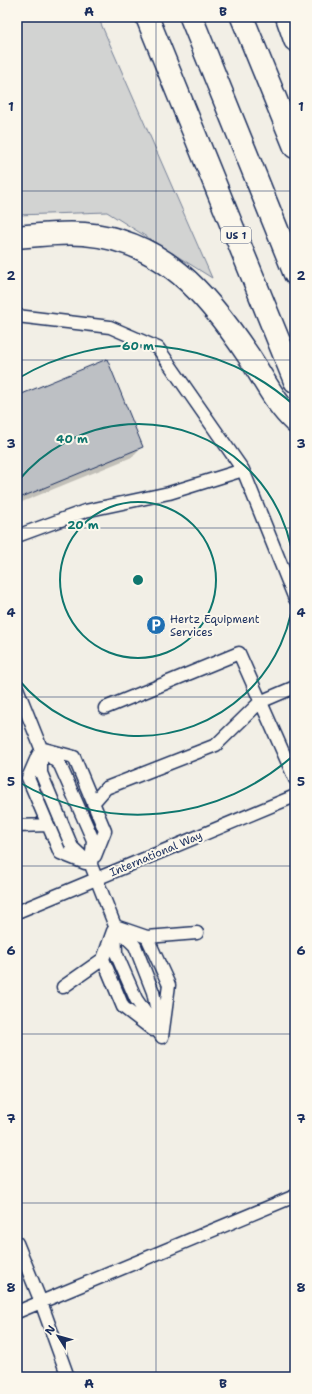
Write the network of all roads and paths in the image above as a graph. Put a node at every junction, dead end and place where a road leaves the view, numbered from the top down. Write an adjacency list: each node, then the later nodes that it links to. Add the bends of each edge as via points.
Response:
1 (147, 17): 11 (highway, US 1)
2 (191, 17): 9 (highway)
3 (242, 17): 7 (highway)
4 (252, 17): 7 (highway)
5 (286, 17): 6 (highway)
6 (295, 40)
7 (295, 146)
8 (17, 237): 12 (highway, via 70,233 112,238 142,248 168,264 195,288 223,321 275,398)
9 (295, 274)
10 (17, 316): 13 (lane, via 110,327 158,348)
11 (295, 382)
12 (295, 422)
13 (243, 470): 14 (lane, via 169,493 85,511); 15 (lane)
14 (17, 536)
15 (295, 598)
16 (295, 687): 18 (lane)
17 (17, 688): 20 (lane)
18 (260, 702): 19 (lane, via 239,653); 21 (lane); 23 (lane, via 216,744 106,788)
19 (105, 708)
20 (41, 748): 23 (lane, via 74,757); 24 (lane, via 28,778); 26 (lane, via 41,773 72,847); 26 (lane, via 60,765 93,840)
21 (295, 780)
22 (295, 796): 27 (lane, International Way)
23 (93, 803): 26 (lane, via 105,831)
24 (48, 825): 25 (lane); 26 (lane, via 60,853)
25 (17, 826)
26 (91, 865): 27 (lane)
27 (96, 879): 28 (lane, International Way); 29 (lane)
28 (17, 912)
29 (115, 926): 31 (lane); 32 (lane); 34 (lane, via 116,953 136,999); 34 (lane, via 135,946 153,992)
30 (196, 933): 31 (lane)
31 (147, 937): 34 (lane, via 169,986)
32 (103, 959): 33 (lane); 34 (lane, via 123,1007)
33 (63, 987)
34 (162, 1037)
35 (295, 1196): 37 (lane)
36 (17, 1243): 37 (lane)
37 (40, 1302): 38 (lane); 39 (lane)
38 (17, 1312)
39 (68, 1377)

